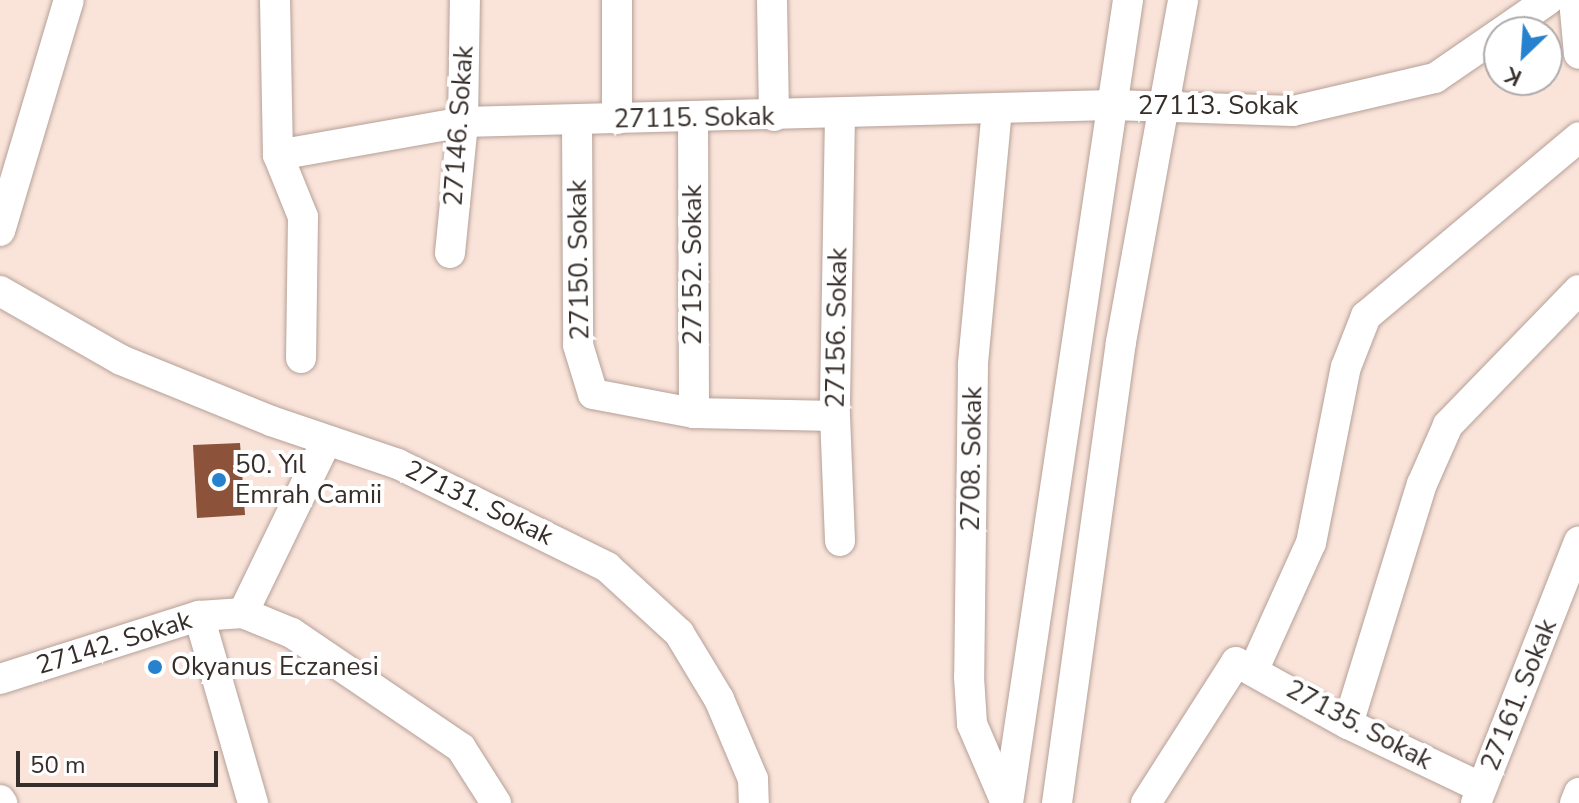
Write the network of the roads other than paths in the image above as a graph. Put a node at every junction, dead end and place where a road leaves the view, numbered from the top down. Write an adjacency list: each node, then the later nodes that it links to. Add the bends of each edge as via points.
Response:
1 (69, 0): 24 (street)
2 (275, 0): 23 (street)
3 (465, 0): 21 (street, 27146. Sokak)
4 (617, 0): 19 (street)
5 (772, 0): 17 (street)
6 (1128, 0): 13 (street)
7 (1183, 0): 14 (street)
8 (1548, 0): 10 (street, 27113. Sokak)
9 (1574, 0): 12 (street)
10 (1525, 16)
11 (1483, 45): 14 (street, 27113. Sokak, via 1435,78 1293,111)
12 (1579, 54)
13 (1112, 105): 14 (street, 27113. Sokak); 15 (street, 27115. Sokak); 44 (street)
14 (1164, 107): 45 (street, via 1121,342)
15 (997, 109): 16 (street, 27115. Sokak); 44 (street, 2708. Sokak, via 973,365 969,677 972,724)
16 (840, 115): 17 (street, 27115. Sokak); 30 (street, 27156. Sokak)
17 (774, 116): 18 (street, 27115. Sokak)
18 (693, 118): 19 (street, 27115. Sokak); 29 (street, 27152. Sokak)
19 (617, 119): 20 (street, 27115. Sokak)
20 (577, 120): 21 (street, 27115. Sokak); 29 (street, 27150. Sokak, via 578,345 593,394)
21 (463, 122): 23 (street, 27115. Sokak); 25 (street, 27146. Sokak)
22 (1579, 137): 36 (street, via 1366,316 1346,367 1311,543)
23 (278, 155): 28 (street, via 303,217)
24 (0, 231)
25 (450, 253)
26 (1579, 290): 38 (street, via 1448,425 1422,484)
27 (0, 291): 31 (street, 27131. Sokak, via 121,360)
28 (301, 358)
29 (694, 413): 30 (street, 27150. Sokak)
30 (835, 416): 32 (street, 27156. Sokak)
31 (327, 440): 34 (street); 43 (street, 27131. Sokak, via 398,464 607,567 679,633 719,699 753,779)
32 (840, 541)
33 (1579, 542): 40 (street, 27161. Sokak)
34 (243, 613): 35 (street, 27142. Sokak); 42 (street, 27142. Sokak, via 292,633 461,748)
35 (199, 616): 37 (street, 27142. Sokak); 41 (street)
36 (1245, 665): 38 (street, 27135. Sokak); 46 (street)
37 (0, 679)
38 (1348, 724): 40 (street, 27135. Sokak)
39 (1579, 793): 47 (street)
40 (1479, 795)
41 (253, 803)
42 (496, 803)
43 (754, 803)
44 (1007, 803)
45 (1057, 803)
46 (1146, 803)
47 (1575, 803)

